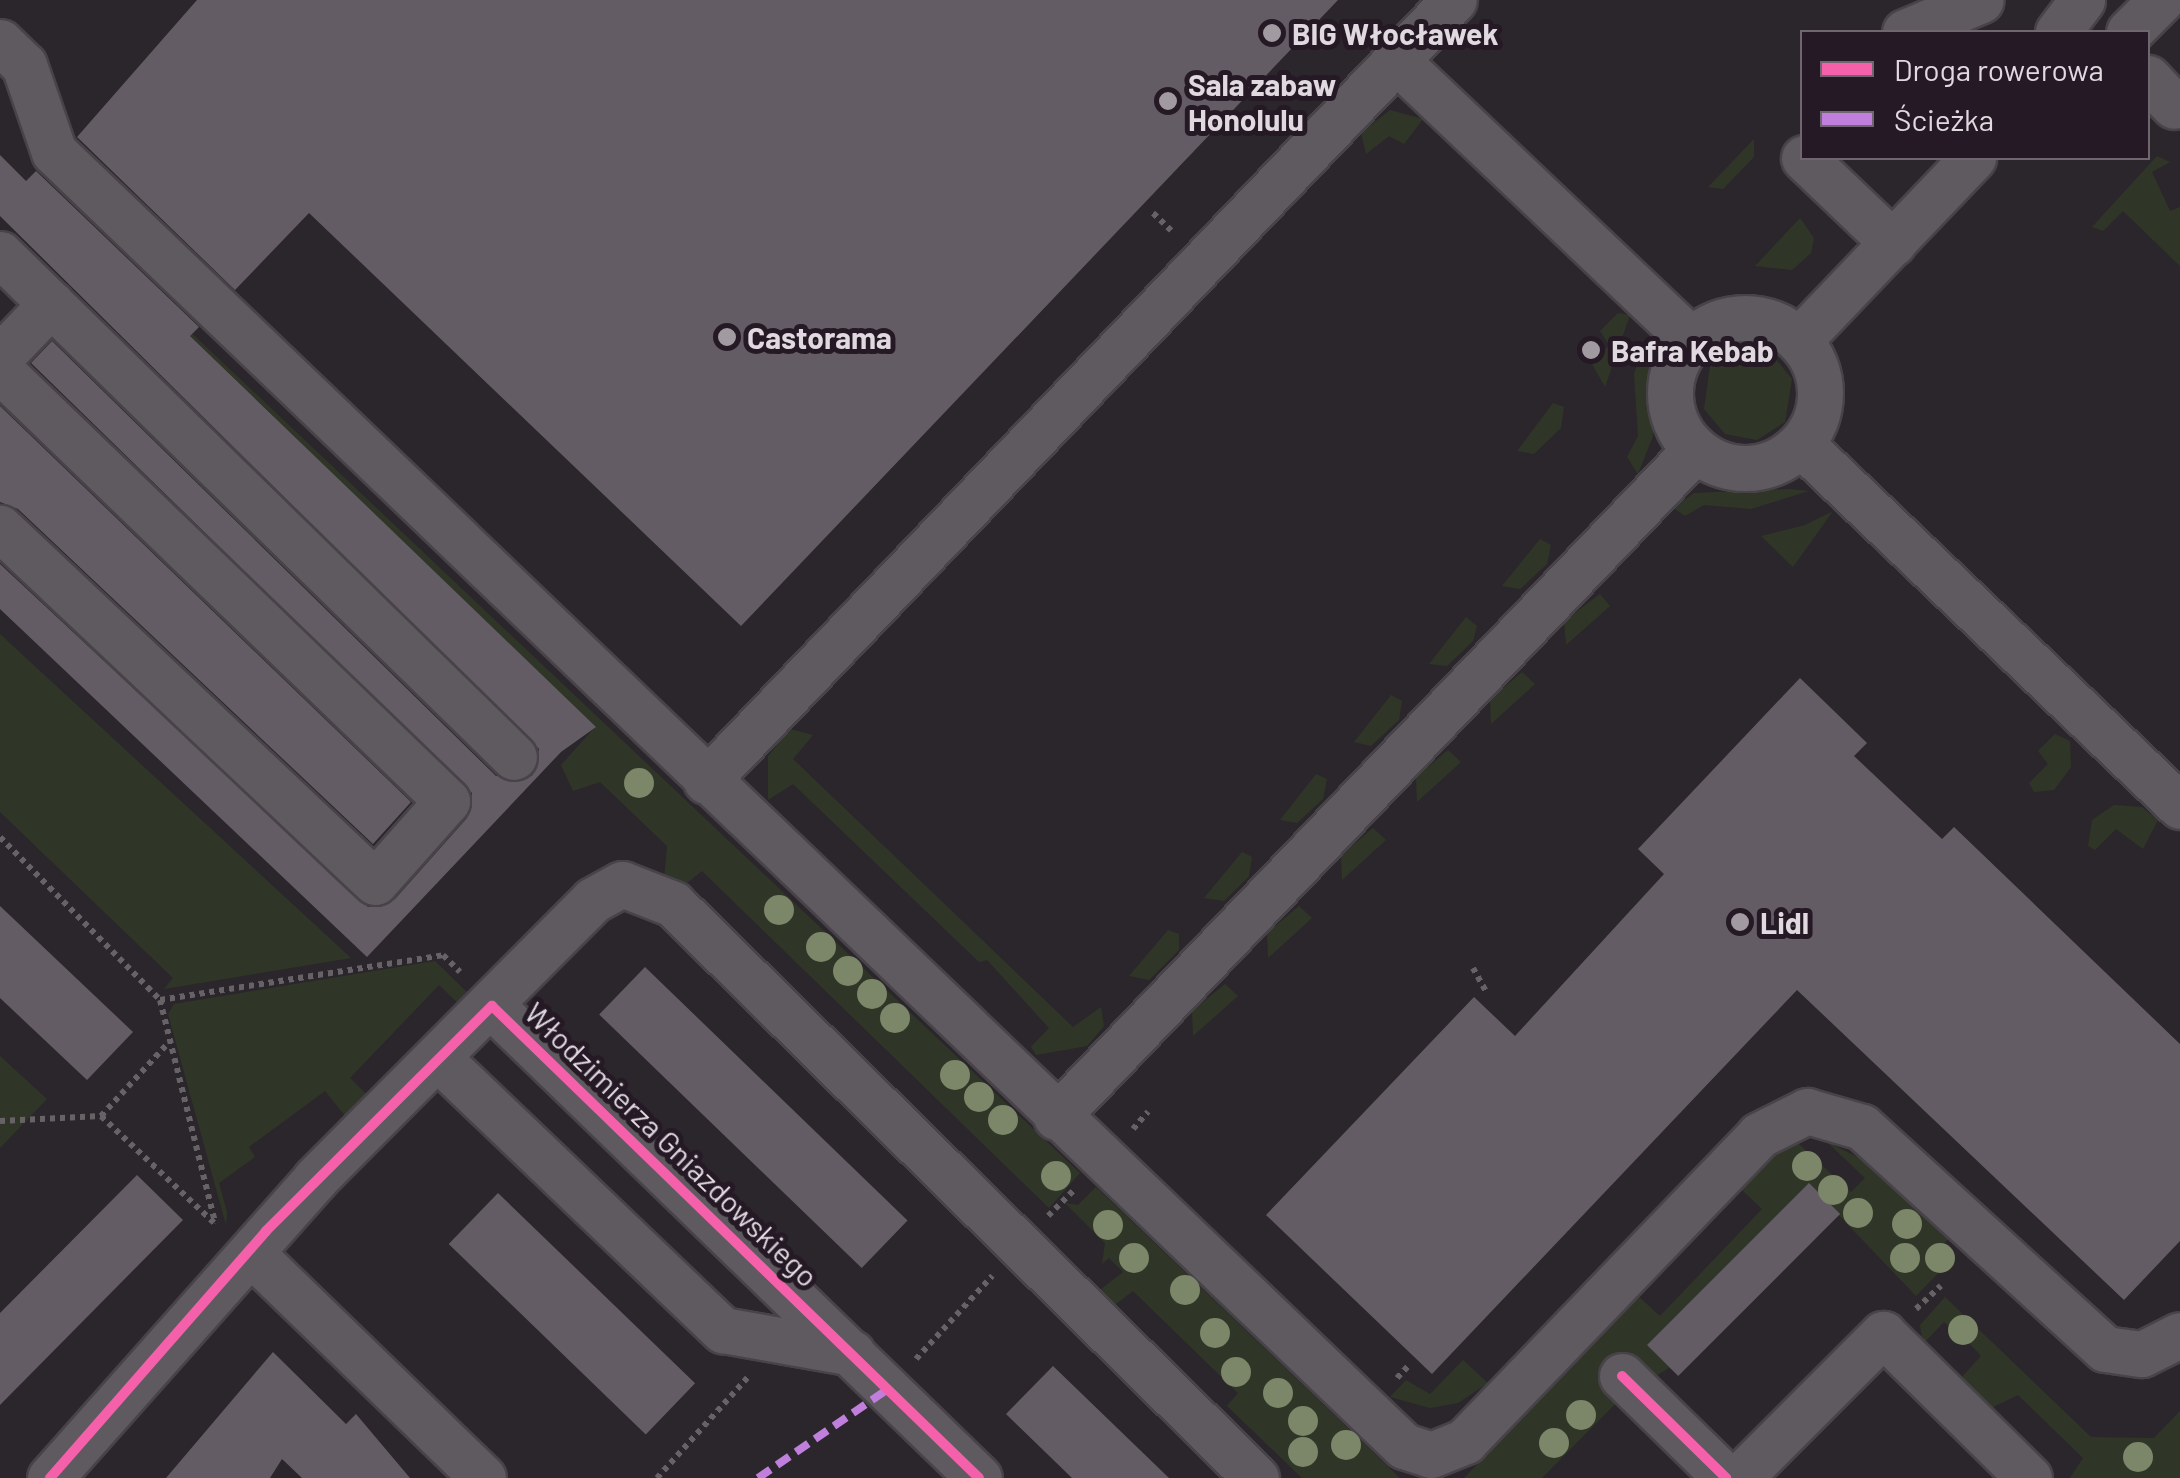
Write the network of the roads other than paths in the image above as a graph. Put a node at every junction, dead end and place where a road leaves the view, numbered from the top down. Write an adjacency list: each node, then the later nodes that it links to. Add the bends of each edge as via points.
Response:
1 (1454, 0): 11 (street)
2 (1899, 0): 6 (street)
3 (1981, 0): 7 (street)
4 (2082, 0): 8 (street)
5 (2162, 0): 9 (street)
6 (1898, 30)
7 (1911, 30)
8 (2060, 30)
9 (2131, 30)
10 (0, 42): 25 (street, via 24,65 54,152)
11 (1396, 60): 17 (street); 25 (street)
12 (1806, 160): 14 (street)
13 (1972, 160): 14 (street)
14 (1893, 242): 18 (street)
15 (0, 254): 16 (street)
16 (52, 304): 19 (street); 24 (street)
17 (1691, 340): 18 (street, via 1733,318 1758,318); 22 (street, via 1670,383 1679,431)
18 (1800, 340): 21 (street, via 1820,400)
19 (0, 357)
20 (0, 370): 23 (street, via 446,801 375,882)
21 (1801, 444): 22 (street, via 1750,469); 26 (street)
22 (1695, 450): 29 (street)
23 (0, 528)
24 (514, 757)
25 (706, 781): 29 (street)
26 (2180, 806)
27 (492, 1006): 28 (street, Włodzimierza Gniazdowskiego); 32 (street, Włodzimierza Gniazdowskiego); 37 (street, via 606,890 636,884 673,904)
28 (439, 1059): 30 (street, Włodzimierza Gniazdowskiego); 32 (street, via 723,1330)
29 (1056, 1117): 31 (street, via 1365,1412 1422,1454 1465,1440 1760,1134 1807,1111 1862,1126 2106,1348 2142,1354)
30 (251, 1253): 34 (street, Włodzimierza Gniazdowskiego); 35 (street)
31 (2180, 1335)
32 (852, 1353): 36 (street, Włodzimierza Gniazdowskiego)
33 (1622, 1376): 38 (street)
34 (50, 1478)
35 (483, 1478)
36 (979, 1478)
37 (1256, 1478)
38 (1726, 1478)
39 (1739, 1478): 40 (street, via 1883,1334)
40 (2029, 1478)

